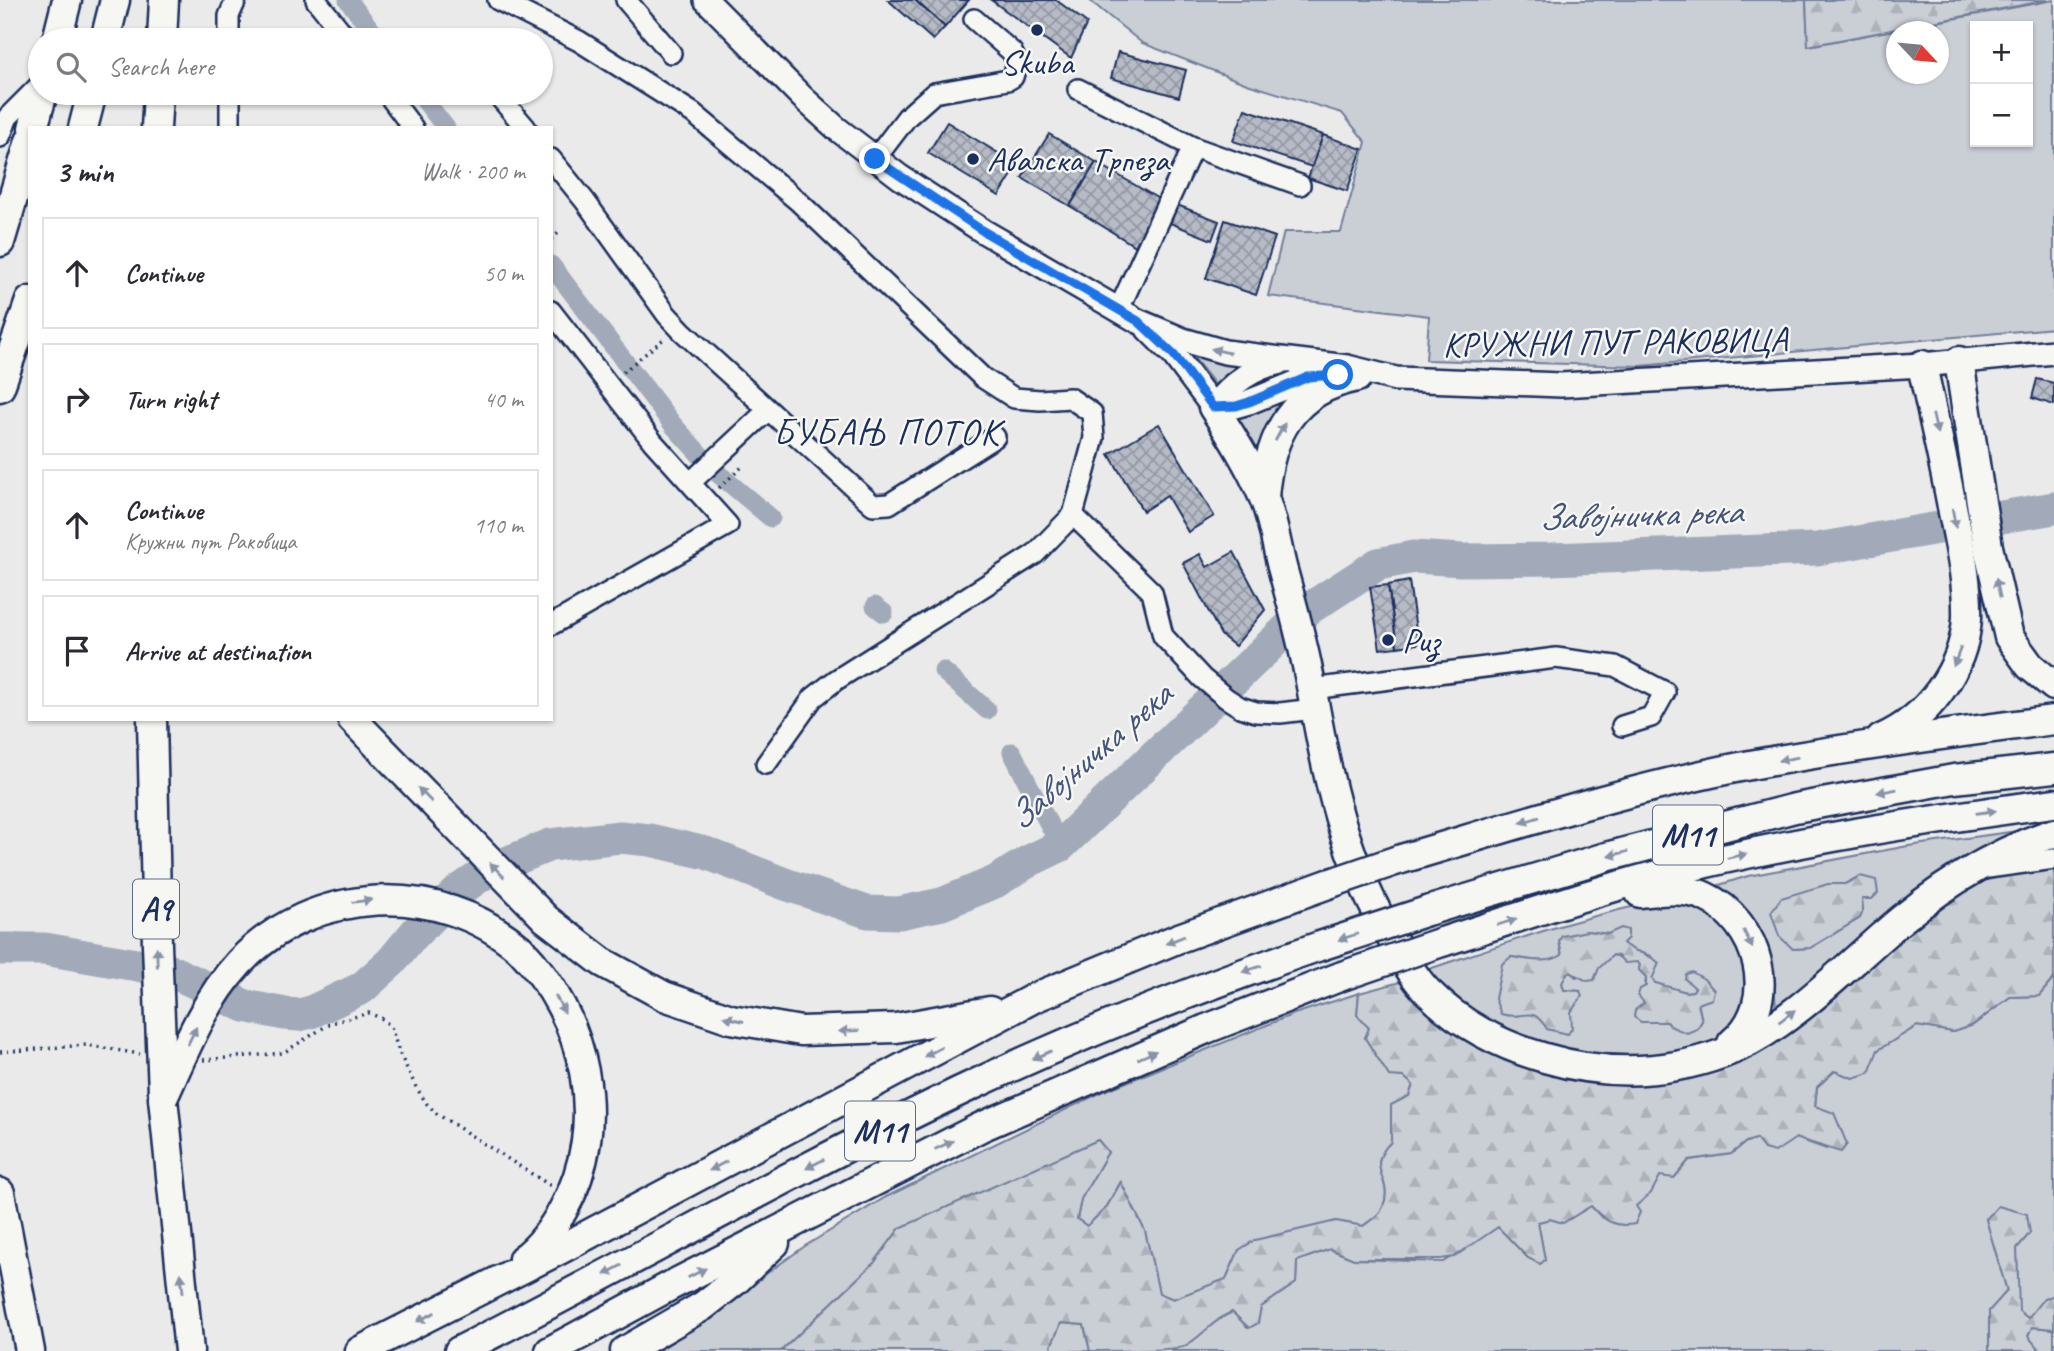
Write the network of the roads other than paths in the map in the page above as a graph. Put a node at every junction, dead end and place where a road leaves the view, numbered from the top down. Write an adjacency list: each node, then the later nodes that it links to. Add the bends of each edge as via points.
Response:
1 (67, 0): 10 (highway)
2 (115, 0): 11 (highway)
3 (164, 0): 12 (highway)
4 (236, 0): 13 (street)
5 (316, 0): 14 (street)
6 (498, 0): 52 (street, via 579,41 693,113 798,201 983,378 1014,398 1070,398 1092,413 1094,438)
7 (626, 0): 15 (street)
8 (706, 0): 33 (main road, КРУЖНИ ПУТ РАКОВИЦА, via 803,98)
9 (974, 19): 33 (street, via 1012,52 1017,63 1013,76 934,93 907,117)
10 (60, 28)
11 (108, 28)
12 (163, 28)
13 (229, 28)
14 (338, 28)
15 (671, 53)
16 (1078, 89): 31 (street)
17 (28, 97): 30 (street, via 8,117)
18 (40, 105): 24 (highway)
19 (89, 105): 25 (highway)
20 (157, 105): 26 (highway)
21 (230, 105): 27 (street)
22 (396, 105): 28 (street)
23 (506, 105): 29 (street)
24 (34, 126)
25 (84, 126)
26 (156, 126)
27 (230, 126)
28 (412, 126)
29 (524, 126)
30 (0, 137)
31 (1193, 147): 35 (street); 39 (street)
32 (28, 148): 36 (highway)
33 (875, 159): 39 (main road, КРУЖНИ ПУТ РАКОВИЦА, via 983,231)
34 (553, 161): 48 (street, via 677,326)
35 (1300, 185)
36 (0, 242)
37 (28, 307): 46 (highway)
38 (553, 313): 50 (street, via 653,442)
39 (1128, 315): 41 (main road, КРУЖНИ ПУТ РАКОВИЦА, one-way to 39, via 1225,352); 47 (main road, via 1174,355)
40 (2054, 352): 42 (main road, КРУЖНИ ПУТ РАКОВИЦА)
41 (1288, 361): 45 (main road, КРУЖНИ ПУТ РАКОВИЦА, via 1347,367); 47 (main road, via 1252,372 1227,389)
42 (1959, 361): 43 (main road, КРУЖНИ ПУТ РАКОВИЦА); 53 (highway, via 1978,481)
43 (1922, 365): 45 (main road, КРУЖНИ ПУТ РАКОВИЦА, via 1584,385); 53 (highway, one-way to 53, via 1948,484)
44 (1357, 377): 45 (main road); 47 (main road, via 1308,377 1249,402); 51 (highway, one-way to 44, via 1270,454 1285,422 1318,391)
45 (1396, 379)
46 (0, 387)
47 (1213, 407): 51 (highway)
48 (767, 411): 49 (street, via 864,498 881,506); 50 (street)
49 (995, 437)
50 (691, 482): 54 (street, via 728,525)
51 (1264, 497): 56 (highway)
52 (1073, 515): 56 (street, via 1152,592 1163,636 1226,698 1255,712 1280,713); 62 (street, via 1035,554 813,698)
53 (1974, 550): 55 (highway, one-way to 53, via 2030,666 2009,637); 61 (highway, one-way to 61, via 1966,590 1967,621 1949,678 1909,723)
54 (553, 624)
55 (2054, 686)
56 (1313, 699): 60 (street, via 1568,660 1615,666 1665,692 1651,717); 70 (highway, via 1337,811 1360,881 1428,992 1470,1025 1504,1044 1568,1065 1649,1071)
57 (2054, 720): 61 (highway)
58 (152, 721): 71 (highway, A9, one-way to 58, bridge)
59 (354, 721): 69 (highway, one-way to 59, via 990,1011 896,1028 801,1031 697,1009 633,980 573,942)
60 (1622, 726)
61 (1855, 748): 69 (highway, one-way to 69, bridge, via 1744,767 1539,817 1398,860 1179,937)
62 (766, 764)
63 (2054, 768): 80 (highway, M11, one-way to 80, bridge, via 1954,779 1715,827 1427,911 1176,997 959,1091)
64 (2054, 803): 68 (highway, M11, one-way to 64, via 1754,852)
65 (2054, 833): 67 (highway, via 2010,849)
66 (2054, 859): 67 (street)
67 (1973, 870): 70 (highway, one-way to 67, via 1759,1037 1926,900)
68 (1577, 899): 70 (highway, one-way to 70, via 1663,890 1690,892 1726,909 1740,924 1757,962 1757,1010 1742,1035); 73 (highway, M11, one-way to 68, bridge, via 933,1150 1206,1029 1342,976)
69 (1036, 997): 76 (highway, one-way to 76)
70 (1706, 1059)
71 (163, 1098): 76 (highway, one-way to 76, bridge, via 221,985 261,943 302,918 333,907 383,899 422,903 483,924 536,965 558,1000 583,1062 587,1130 570,1198 538,1248); 78 (highway, A9, one-way to 71)
72 (0, 1193): 75 (highway)
73 (797, 1221): 81 (highway, M11, one-way to 73); 82 (highway, via 719,1294)
74 (0, 1236): 75 (highway)
75 (15, 1268): 77 (highway)
76 (487, 1286): 79 (highway, one-way to 79)
77 (30, 1351)
78 (189, 1351)
79 (360, 1351)
80 (459, 1351)
81 (550, 1351)
82 (625, 1351)

